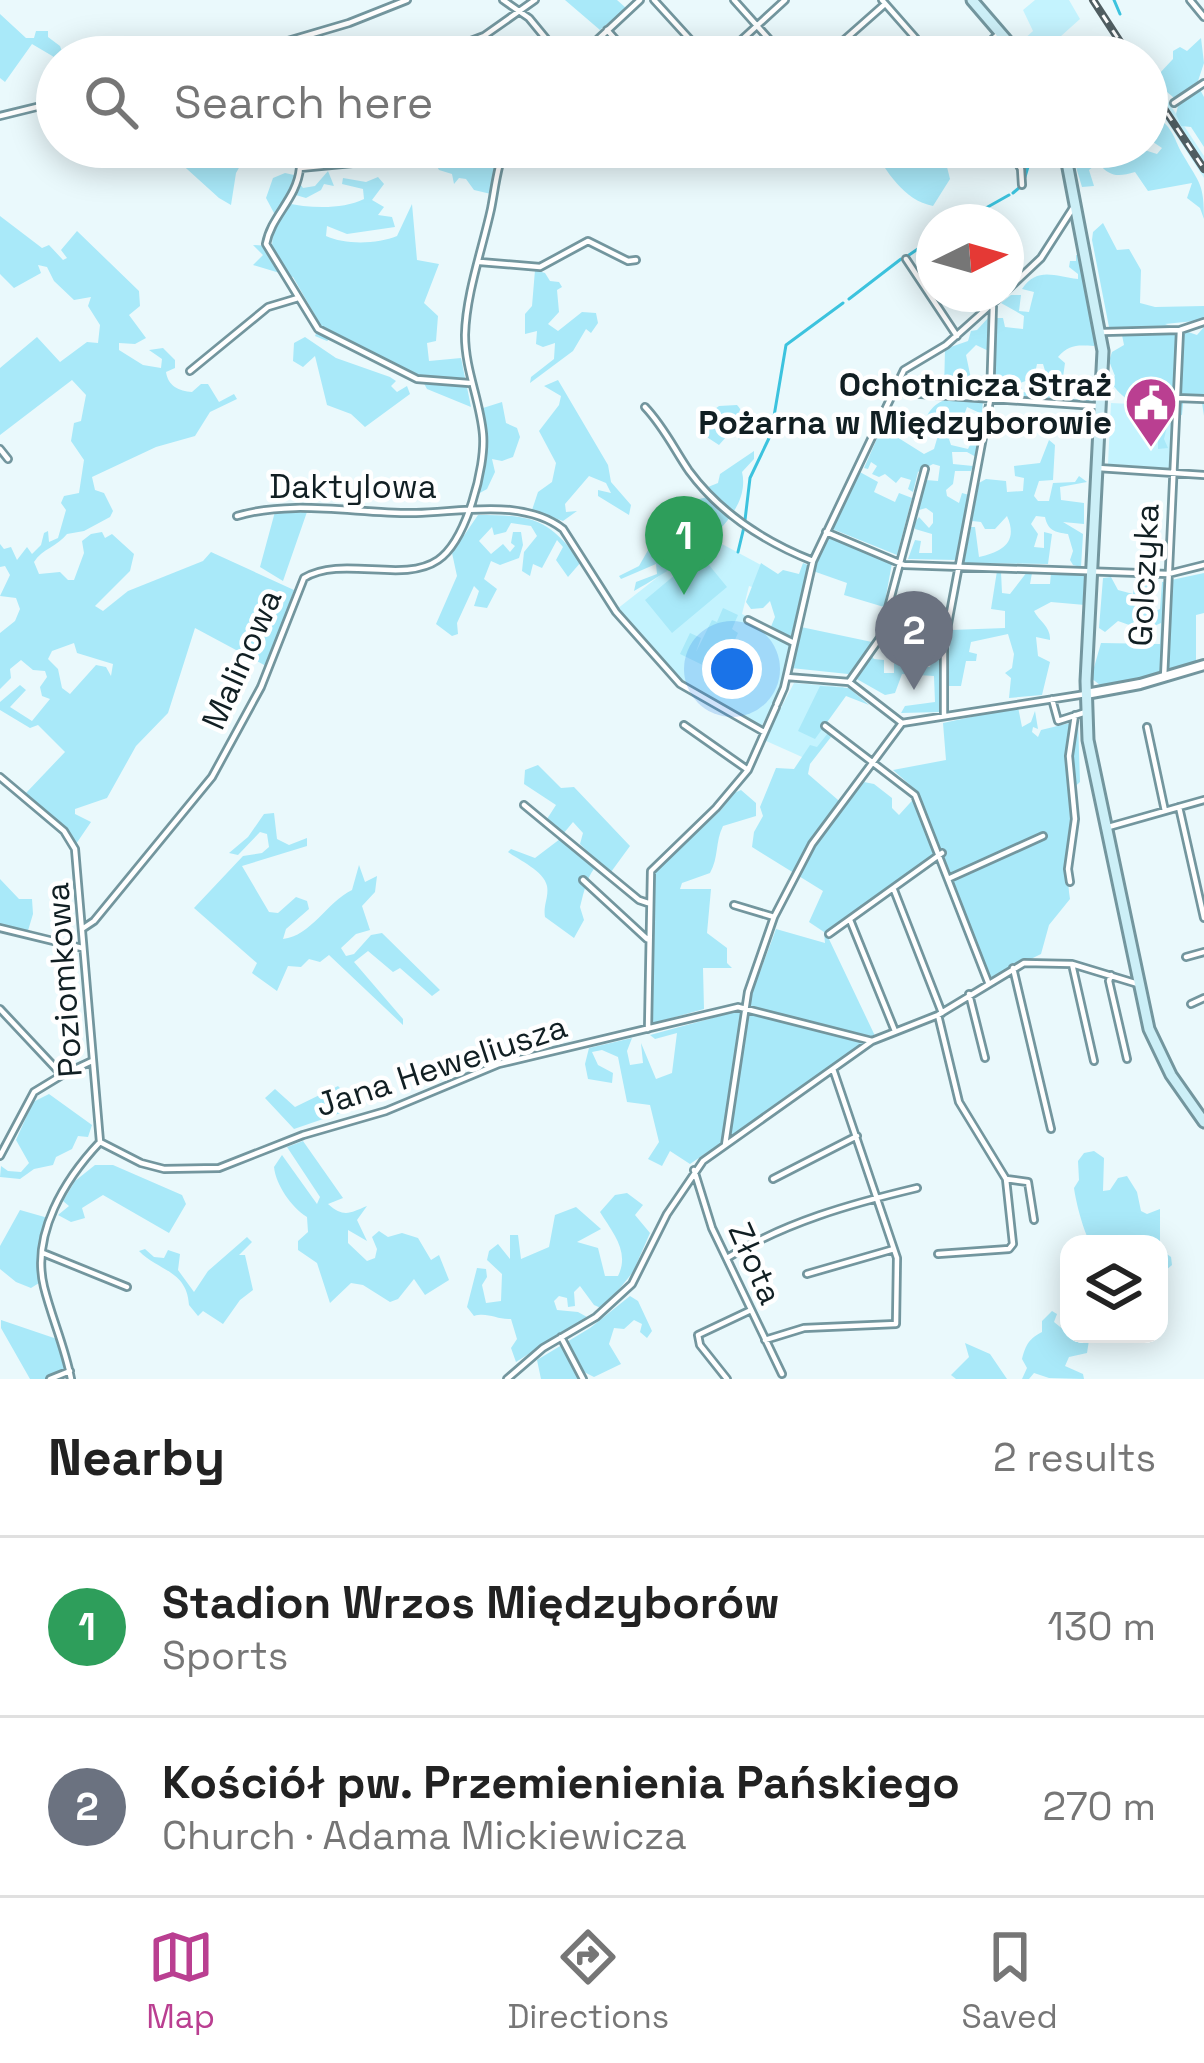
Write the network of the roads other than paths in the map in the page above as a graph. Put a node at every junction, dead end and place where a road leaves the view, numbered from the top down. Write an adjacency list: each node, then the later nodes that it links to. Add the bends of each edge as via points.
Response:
1 (406, 0): 17 (street)
2 (503, 0): 11 (street)
3 (535, 0): 11 (street); 13 (street)
4 (640, 0): 15 (street)
5 (654, 0): 22 (street)
6 (734, 0): 14 (street)
7 (785, 0): 14 (street)
8 (973, 0): 16 (main road)
9 (1190, 0): 12 (street)
10 (884, 2): 25 (street); 26 (street)
11 (520, 10): 13 (street); 18 (street)
12 (1204, 17)
13 (529, 18): 19 (street)
14 (758, 26): 23 (street); 24 (street)
15 (607, 31): 20 (street); 21 (street)
16 (1001, 32): 27 (street); 28 (main road)
17 (305, 36)
18 (484, 36)
19 (544, 36)
20 (602, 36)
21 (612, 36)
22 (687, 36)
23 (747, 36)
24 (766, 36)
25 (848, 36)
26 (914, 36)
27 (996, 36)
28 (1004, 36)
29 (1204, 83): 30 (street)
30 (1174, 103)
31 (36, 107): 32 (street)
32 (0, 116)
33 (300, 168): 43 (street, via 266,244)
34 (500, 168): 41 (street, Malinowa)
35 (1020, 168): 37 (street)
36 (1068, 168): 38 (main road)
37 (1022, 185)
38 (1076, 206): 42 (street); 48 (main road)
39 (906, 259): 50 (street)
40 (636, 260): 41 (street, via 588,241 540,267)
41 (479, 262): 52 (street, Malinowa, via 465,334)
42 (1024, 275)
43 (300, 298): 51 (street, via 268,307); 52 (street, via 318,329 335,338 417,379)
44 (984, 312): 50 (street)
45 (993, 312): 55 (street)
46 (1201, 324): 47 (street); 49 (street)
47 (1180, 330): 48 (street); 54 (street, Golczyka)
48 (1101, 332): 58 (main road)
49 (1204, 333)
50 (957, 336): 53 (street, via 907,366)
51 (190, 371)
52 (469, 383): 65 (street, Malinowa, via 483,442)
53 (892, 392): 55 (street); 67 (street)
54 (1177, 398): 56 (street); 63 (street, Golczyka)
55 (990, 400): 58 (street); 71 (street)
56 (1204, 400)
57 (645, 407): 68 (street, via 730,517)
58 (1102, 407): 61 (main road)
59 (0, 449): 60 (street)
60 (8, 459)
61 (1098, 468): 63 (street); 72 (main road)
62 (925, 469): 69 (street)
63 (1172, 472): 64 (street); 73 (street, Golczyka)
64 (1204, 475)
65 (469, 509): 66 (street, Daktylowa, via 271,506); 88 (street, Daktylowa, via 553,521 616,612 680,684); 109 (street, Malinowa, via 434,562 322,569 304,578 261,687 212,777)
66 (237, 516)
67 (826, 532): 68 (street); 69 (street)
68 (813, 561): 75 (street)
69 (898, 562): 71 (street); 79 (street, via 880,638)
70 (1204, 565): 73 (street)
71 (960, 569): 72 (street); 83 (street, via 944,645)
72 (1092, 569): 73 (street); 80 (main road)
73 (1168, 574): 78 (street, Golczyka)
74 (748, 620): 75 (street)
75 (794, 643): 77 (street)
76 (1204, 665): 78 (street)
77 (787, 676): 79 (street); 88 (street)
78 (1164, 678): 80 (street)
79 (849, 682): 84 (street)
80 (1086, 694): 81 (street); 82 (main road)
81 (1052, 699): 82 (street, via 1058,721); 83 (street)
82 (1080, 714): 96 (main road); 101 (street, via 1069,756)
83 (944, 716): 84 (street)
84 (902, 723): 89 (street)
85 (684, 725): 90 (street)
86 (825, 726): 89 (street)
87 (1147, 727): 95 (street)
88 (764, 732): 90 (street)
89 (873, 760): 98 (street, via 914,795); 105 (street, via 812,844)
90 (748, 770): 103 (street, via 655,864)
91 (0, 777): 109 (street, Poziomkowa, via 71,839)
92 (1204, 800): 94 (street)
93 (524, 805): 103 (street)
94 (1179, 807): 95 (street); 106 (street)
95 (1165, 811): 96 (street)
96 (1106, 828): 119 (main road)
97 (1042, 836): 99 (street)
98 (941, 854): 99 (street); 102 (street)
99 (950, 878): 118 (street)
100 (583, 880): 111 (street)
101 (1070, 882)
102 (894, 890): 107 (street); 125 (street)
103 (648, 902): 111 (street)
104 (734, 905): 105 (street)
105 (774, 916): 123 (street)
106 (1204, 917)
107 (850, 920): 110 (street); 127 (street)
108 (0, 928): 112 (street)
109 (82, 929): 112 (street, Poziomkowa)
110 (829, 934)
111 (647, 939): 126 (street)
112 (84, 948): 131 (street, Poziomkowa)
113 (1204, 952): 114 (street)
114 (1186, 957)
115 (1072, 964): 116 (street); 117 (street); 132 (street)
116 (1013, 968): 118 (street); 137 (street)
117 (1112, 975): 119 (street); 130 (street)
118 (988, 982): 120 (street)
119 (1138, 984): 135 (main road, via 1159,1052)
120 (969, 994): 125 (street); 129 (street)
121 (1204, 998): 122 (street)
122 (1191, 1004)
123 (745, 1006): 126 (street, Jana Heweliusza); 128 (street, Jana Heweliusza); 140 (street)
124 (0, 1010): 134 (street)
125 (940, 1014): 127 (street); 144 (street, via 959,1102)
126 (647, 1029): 139 (street, Jana Heweliusza, via 499,1064 219,1168 141,1163)
127 (896, 1031): 128 (street)
128 (872, 1041): 133 (street)
129 (985, 1058)
130 (1126, 1059)
131 (92, 1061): 134 (street); 139 (street, Poziomkowa)
132 (1094, 1061)
133 (833, 1069): 138 (street); 140 (street)
134 (62, 1075): 141 (street, via 34,1092)
135 (1200, 1109): 136 (main road)
136 (1204, 1121)
137 (1052, 1129)
138 (857, 1136): 143 (street); 146 (street)
139 (100, 1142): 149 (street, via 61,1192)
140 (724, 1145): 142 (street)
141 (0, 1156)
142 (694, 1170): 151 (street, Złota); 155 (street, via 632,1284)
143 (772, 1179)
144 (1006, 1179): 147 (street, via 1028,1182); 150 (street, via 1012,1247)
145 (917, 1188): 146 (street)
146 (877, 1198): 148 (street); 151 (street, via 769,1232)
147 (1034, 1220)
148 (894, 1249): 152 (street); 156 (street, via 896,1324 804,1328)
149 (43, 1252): 153 (street); 158 (street, via 43,1284)
150 (938, 1254)
151 (727, 1258): 154 (street, Złota)
152 (807, 1274)
153 (127, 1287)
154 (751, 1310): 156 (street, Złota); 162 (street, via 698,1334)
155 (561, 1337): 160 (street); 161 (street)
156 (765, 1340): 157 (street, Złota)
157 (782, 1374)
158 (71, 1375): 159 (street)
159 (50, 1379)
160 (507, 1379)
161 (583, 1379)
162 (728, 1379)

